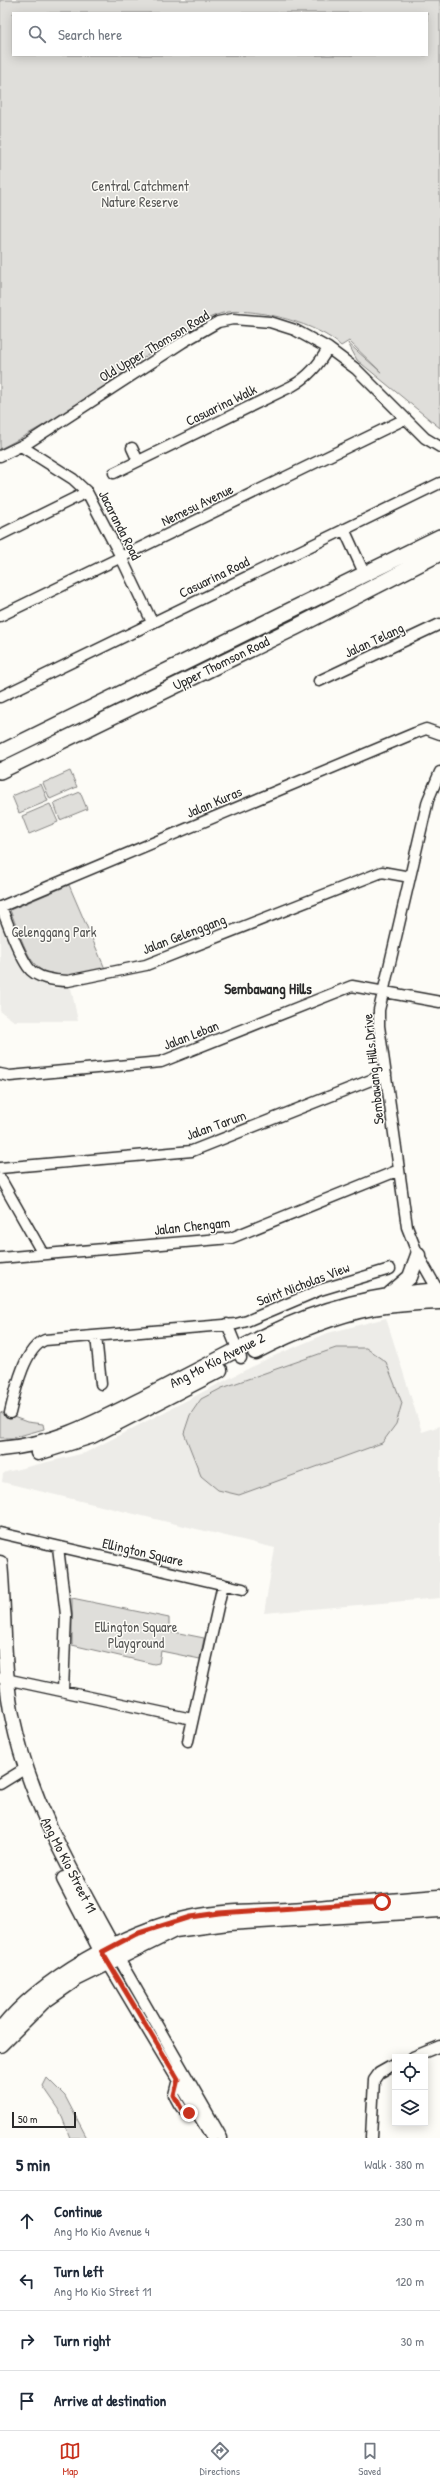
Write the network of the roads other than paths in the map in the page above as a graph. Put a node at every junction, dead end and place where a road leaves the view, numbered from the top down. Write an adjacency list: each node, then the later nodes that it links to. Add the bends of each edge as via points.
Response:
1 (328, 348): 2 (street, Old Upper Thomson Road, via 356,369); 3 (street, Old Upper Thomson Road, via 295,330 270,322 234,319 218,322); 7 (street, Casuarina Walk, via 313,368 292,386)
2 (405, 419): 4 (street, Old Upper Thomson Road); 15 (street, Nemesu Avenue)
3 (21, 446): 6 (street, Old Upper Thomson Road); 10 (street, Jacaranda Road, via 73,479)
4 (440, 447)
5 (132, 448): 7 (street)
6 (0, 456)
7 (138, 461): 8 (street, Casuarina Walk)
8 (114, 473)
9 (440, 483): 11 (street, Casuarina Road)
10 (87, 492): 12 (street); 15 (street, Jacaranda Road)
11 (344, 529): 16 (street); 19 (street, Casuarina Road)
12 (0, 535)
13 (440, 537): 16 (main road, Upper Thomson Road)
14 (440, 553): 21 (main road, Upper Thomson Road)
15 (121, 557): 18 (street, Nemesu Avenue); 19 (street, Jacaranda Road)
16 (365, 575): 17 (main road, Upper Thomson Road)
17 (288, 612): 21 (main road, via 283,619 284,624 287,627); 25 (main road, Upper Thomson Road)
18 (0, 616)
19 (152, 622): 23 (street, Casuarina Road)
20 (440, 624): 22 (street, Jalan Telang)
21 (296, 627): 26 (main road, Upper Thomson Road)
22 (319, 681)
23 (0, 697)
24 (440, 734): 29 (street, Jalan Kuras, via 426,729 415,733)
25 (0, 753)
26 (0, 771)
27 (440, 772): 28 (street, Sembawang Hills Drive, via 428,800)
28 (410, 877): 29 (street, Jalan Gelenggang, via 382,872 146,965 68,981 46,978 28,968); 30 (street, Sembawang Hills Drive)
29 (0, 907)
30 (383, 992): 31 (street, Jalan Leban); 32 (street, Jalan Leban, via 352,986 161,1062 10,1076); 33 (street, Sembawang Hills Drive, via 379,1010)
31 (440, 1002)
32 (0, 1074)
33 (386, 1074): 34 (street, Jalan Tarum, via 192,1151); 35 (street, Sembawang Hills Drive)
34 (0, 1168)
35 (399, 1170): 37 (street, Jalan Chengam, via 231,1238); 38 (street, Sembawang Hills Drive, via 408,1227)
36 (0, 1178): 37 (street)
37 (43, 1254): 39 (street, Jalan Chengam)
38 (418, 1255): 41 (street, Sembawang Hills Drive); 42 (main road, via 410,1277)
39 (0, 1258)
40 (390, 1269): 43 (street, Saint Nicholas View, via 320,1290 247,1321)
41 (439, 1294): 42 (main road, Ang Mo Kio Avenue 2); 45 (main road, Ang Mo Kio Avenue 2, via 356,1313)
42 (388, 1295): 45 (main road, Ang Mo Kio Avenue 2, via 366,1298 319,1312 271,1332)
43 (227, 1324): 44 (street, Saint Nicholas View); 45 (street)
44 (96, 1336): 46 (street); 47 (street, Saint Nicholas View, via 45,1340 38,1343 31,1350)
45 (240, 1354): 48 (main road, Ang Mo Kio Avenue 2, via 76,1431 38,1445); 49 (main road, Ang Mo Kio Avenue 2, via 92,1436 47,1452)
46 (101, 1384)
47 (10, 1413)
48 (0, 1449)
49 (0, 1458)
50 (0, 1533): 51 (street, Ellington Square)
51 (58, 1547): 53 (street, Ellington Square); 56 (street, via 66,1615)
52 (0, 1563): 55 (main road, Ang Mo Kio Street 11)
53 (223, 1584): 54 (street, Ellington Square); 58 (street)
54 (243, 1588)
55 (4, 1678): 56 (street); 60 (main road, Ang Mo Kio Street 11)
56 (63, 1690): 58 (street)
57 (0, 1694): 60 (main road, Ang Mo Kio Street 11, via 8,1736)
58 (192, 1719): 59 (street)
59 (188, 1741)
60 (23, 1769): 61 (street); 64 (main road, Ang Mo Kio Street 11)
61 (0, 1784)
62 (440, 1897): 64 (main road, via 190,1917 136,1934)
63 (440, 1910): 64 (main road, via 228,1923 188,1928 164,1934)
64 (109, 1955): 65 (main road, via 65,1973 14,2012); 66 (main road, via 43,2002); 70 (street, Ang Mo Kio Street 11, via 178,2079 174,2095 182,2110 189,2113 197,2112); 71 (street, Ang Mo Kio Street 11)
65 (0, 2031)
66 (0, 2045)
67 (440, 2046): 68 (street)
68 (420, 2054)
69 (392, 2066): 72 (street, via 379,2073 374,2080)
70 (212, 2138)
71 (222, 2138)
72 (371, 2138)

